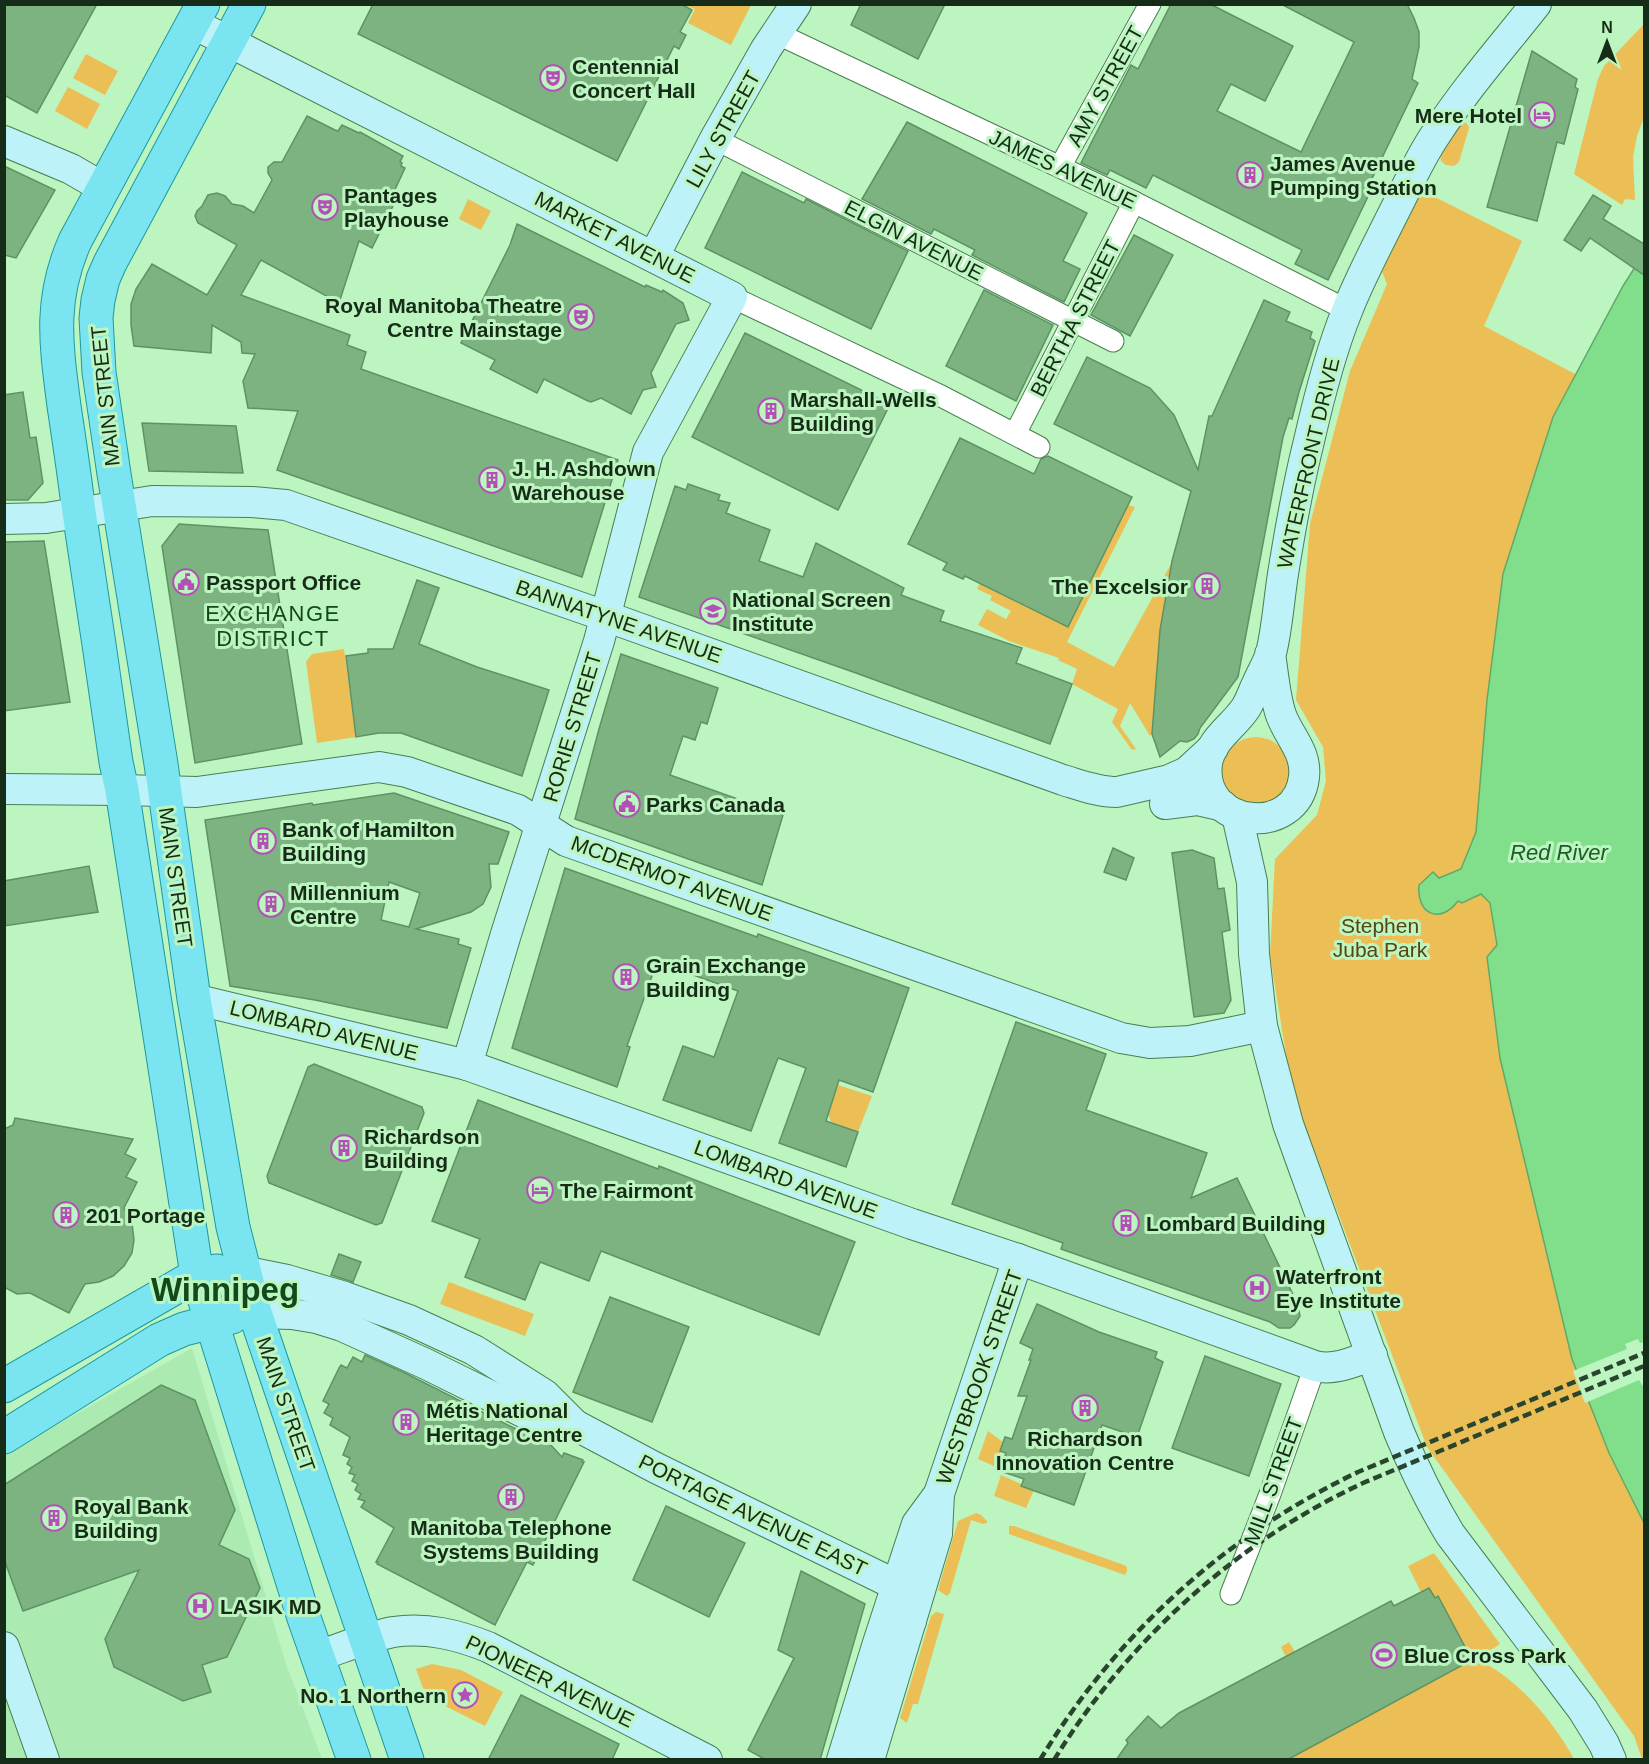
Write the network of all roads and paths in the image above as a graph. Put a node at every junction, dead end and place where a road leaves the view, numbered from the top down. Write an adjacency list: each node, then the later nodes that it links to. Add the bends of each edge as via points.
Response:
1 (249, 4): 7 (main road, MAIN STREET)
2 (796, 4): 6 (street, LILY STREET)
3 (1150, 4): 10 (street, AMY STREET)
4 (1536, 4): 15 (street, WATERFRONT DRIVE, via 1434,137)
5 (197, 14): 7 (street, MARKET AVENUE); 11 (main road, MAIN STREET)
6 (776, 33): 8 (street, LILY STREET); 10 (street, JAMES AVENUE)
7 (229, 41): 13 (street, MARKET AVENUE); 20 (main road, MAIN STREET, via 110,263 98,300 99,372)
8 (715, 139): 13 (street, LILY STREET); 16 (street, ELGIN AVENUE)
9 (4, 141): 11 (street, via 71,169)
10 (1060, 167): 12 (street, JAMES AVENUE)
11 (102, 187): 21 (main road, MAIN STREET, via 69,255 57,304 58,364)
12 (1134, 202): 15 (street, JAMES AVENUE); 16 (street, BERTHA STREET)
13 (654, 256): 14 (street, MARKET AVENUE)
14 (732, 297): 18 (street, MARKET AVENUE); 23 (street, RORIE STREET, via 648,452)
15 (1347, 310): 24 (street, WATERFRONT DRIVE, via 1321,392 1299,485)
16 (1073, 320): 17 (street, ELGIN AVENUE); 18 (street, BERTHA STREET)
17 (1113, 341)
18 (1015, 434): 19 (street, MARKET AVENUE)
19 (1039, 447)
20 (119, 506): 21 (street, BANNATYNE AVENUE); 23 (street, BANNATYNE AVENUE, via 152,501 286,505); 29 (main road, MAIN STREET)
21 (79, 512): 22 (street, BANNATYNE AVENUE); 28 (main road, MAIN STREET)
22 (4, 519)
23 (605, 616): 26 (street, BANNATYNE AVENUE, via 1063,780 1108,792 1169,780 1186,772); 33 (street, RORIE STREET)
24 (1270, 654): 25 (street, WATERFRONT DRIVE, via 1280,713); 26 (street, WATERFRONT DRIVE, via 1245,709)
25 (1292, 738): 26 (street, via 1276,726 1255,722 1240,724); 32 (street, WATERFRONT DRIVE, via 1302,753 1303,782 1292,804)
26 (1218, 741): 31 (street, WATERFRONT DRIVE, via 1207,763 1207,776 1211,789)
27 (4, 789): 28 (street, MCDERMOT AVENUE)
28 (122, 790): 29 (street, MCDERMOT AVENUE); 40 (main road, MAIN STREET)
29 (164, 792): 33 (street, MCDERMOT AVENUE, via 197,792 379,767 407,772 518,810); 35 (main road, MAIN STREET)
30 (1165, 804): 31 (street, via 1197,800)
31 (1230, 811): 32 (street, via 1254,819); 34 (street, WATERFRONT DRIVE)
32 (1275, 815): 34 (street, WATERFRONT DRIVE)
33 (542, 826): 36 (street, MCDERMOT AVENUE, via 566,841 1121,1038 1150,1043 1190,1041); 37 (street, RORIE STREET)
34 (1252, 882): 36 (street, WATERFRONT DRIVE)
35 (194, 999): 37 (street, LOMBARD AVENUE); 39 (main road, MAIN STREET)
36 (1262, 1026): 43 (street, WATERFRONT DRIVE, via 1288,1124)
37 (467, 1065): 38 (street, LOMBARD AVENUE)
38 (1018, 1259): 44 (street, LOMBARD AVENUE); 48 (street, WESTBROOK STREET)
39 (243, 1271): 40 (main road); 41 (main road, MAIN STREET); 46 (street, PORTAGE AVENUE EAST, via 345,1297 409,1320 474,1350 546,1395)
40 (197, 1275): 42 (main road, MAIN STREET); 45 (main road)
41 (255, 1313): 42 (main road); 46 (street, PORTAGE AVENUE EAST, via 292,1314 342,1326 535,1418); 52 (main road, MAIN STREET)
42 (211, 1321): 47 (main road, via 159,1340); 54 (main road, MAIN STREET)
43 (1372, 1355): 44 (street, LOMBARD AVENUE, via 1329,1369); 61 (street, WATERFRONT DRIVE, via 1399,1432 1432,1505 1583,1710)
44 (1315, 1366): 50 (street, MILL STREET)
45 (4, 1386)
46 (575, 1425): 49 (street, PORTAGE AVENUE EAST)
47 (4, 1437)
48 (939, 1494): 49 (street, WESTBROOK STREET, via 917,1524); 51 (street, WESTBROOK STREET, via 937,1534)
49 (896, 1586): 51 (street, via 907,1600); 60 (street, WESTBROOK STREET)
50 (1231, 1594)
51 (911, 1621): 55 (street, WESTBROOK STREET)
52 (365, 1641): 54 (street, PIONEER AVENUE); 58 (main road, MAIN STREET); 59 (street, PIONEER AVENUE, via 392,1632 433,1631 460,1636)
53 (4, 1647): 56 (street)
54 (318, 1656): 57 (main road, MAIN STREET)
55 (872, 1754)
56 (44, 1760)
57 (354, 1760)
58 (406, 1760)
59 (707, 1760)
60 (842, 1760)
61 (1611, 1760)

